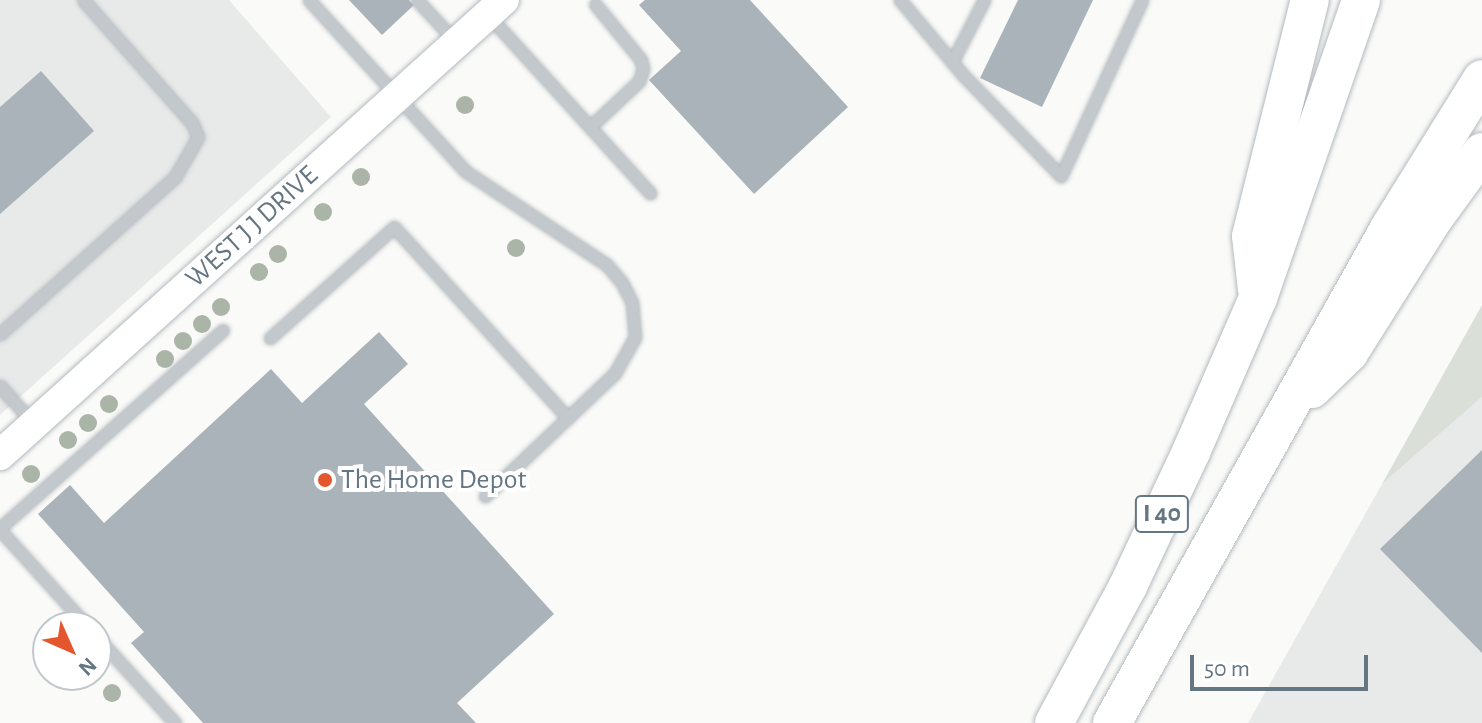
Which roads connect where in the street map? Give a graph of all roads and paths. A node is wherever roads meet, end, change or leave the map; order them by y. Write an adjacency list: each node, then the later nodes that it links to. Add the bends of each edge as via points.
1 (83, 0): 20 (lane, via 192,123 198,137 175,177)
2 (309, 0): 14 (lane)
3 (417, 0): 11 (lane)
4 (900, 0): 12 (lane)
5 (984, 0): 12 (lane)
6 (1142, 0): 12 (lane, via 1061,176)
7 (1310, 0): 18 (highway, via 1251,236)
8 (1361, 0): 18 (highway, I 40)
9 (595, 1): 15 (lane, via 643,69 639,81)
10 (496, 8): 11 (street, WEST J J DRIVE); 15 (lane)
11 (456, 42): 14 (street, WEST J J DRIVE)
12 (952, 62)
13 (1482, 79): 24 (highway, I 40)
14 (398, 96): 23 (lane, via 465,171 586,249 622,283 632,303 635,337 615,373); 25 (street, WEST J J DRIVE)
15 (590, 127): 17 (lane)
16 (1482, 152): 24 (highway, via 1349,353)
17 (650, 193)
18 (1258, 298): 32 (highway, I 40, via 1128,586)
19 (223, 330): 28 (lane)
20 (0, 334)
21 (270, 338): 23 (lane, via 394,227)
22 (0, 386): 25 (lane)
23 (568, 418): 27 (lane)
24 (1279, 421): 33 (highway, I 40)
25 (34, 424): 26 (street, WEST J J DRIVE)
26 (0, 455)
27 (485, 496)
28 (0, 529): 29 (lane)
29 (74, 611)
30 (112, 654): 31 (lane)
31 (175, 723)
32 (1054, 723)
33 (1112, 723)

